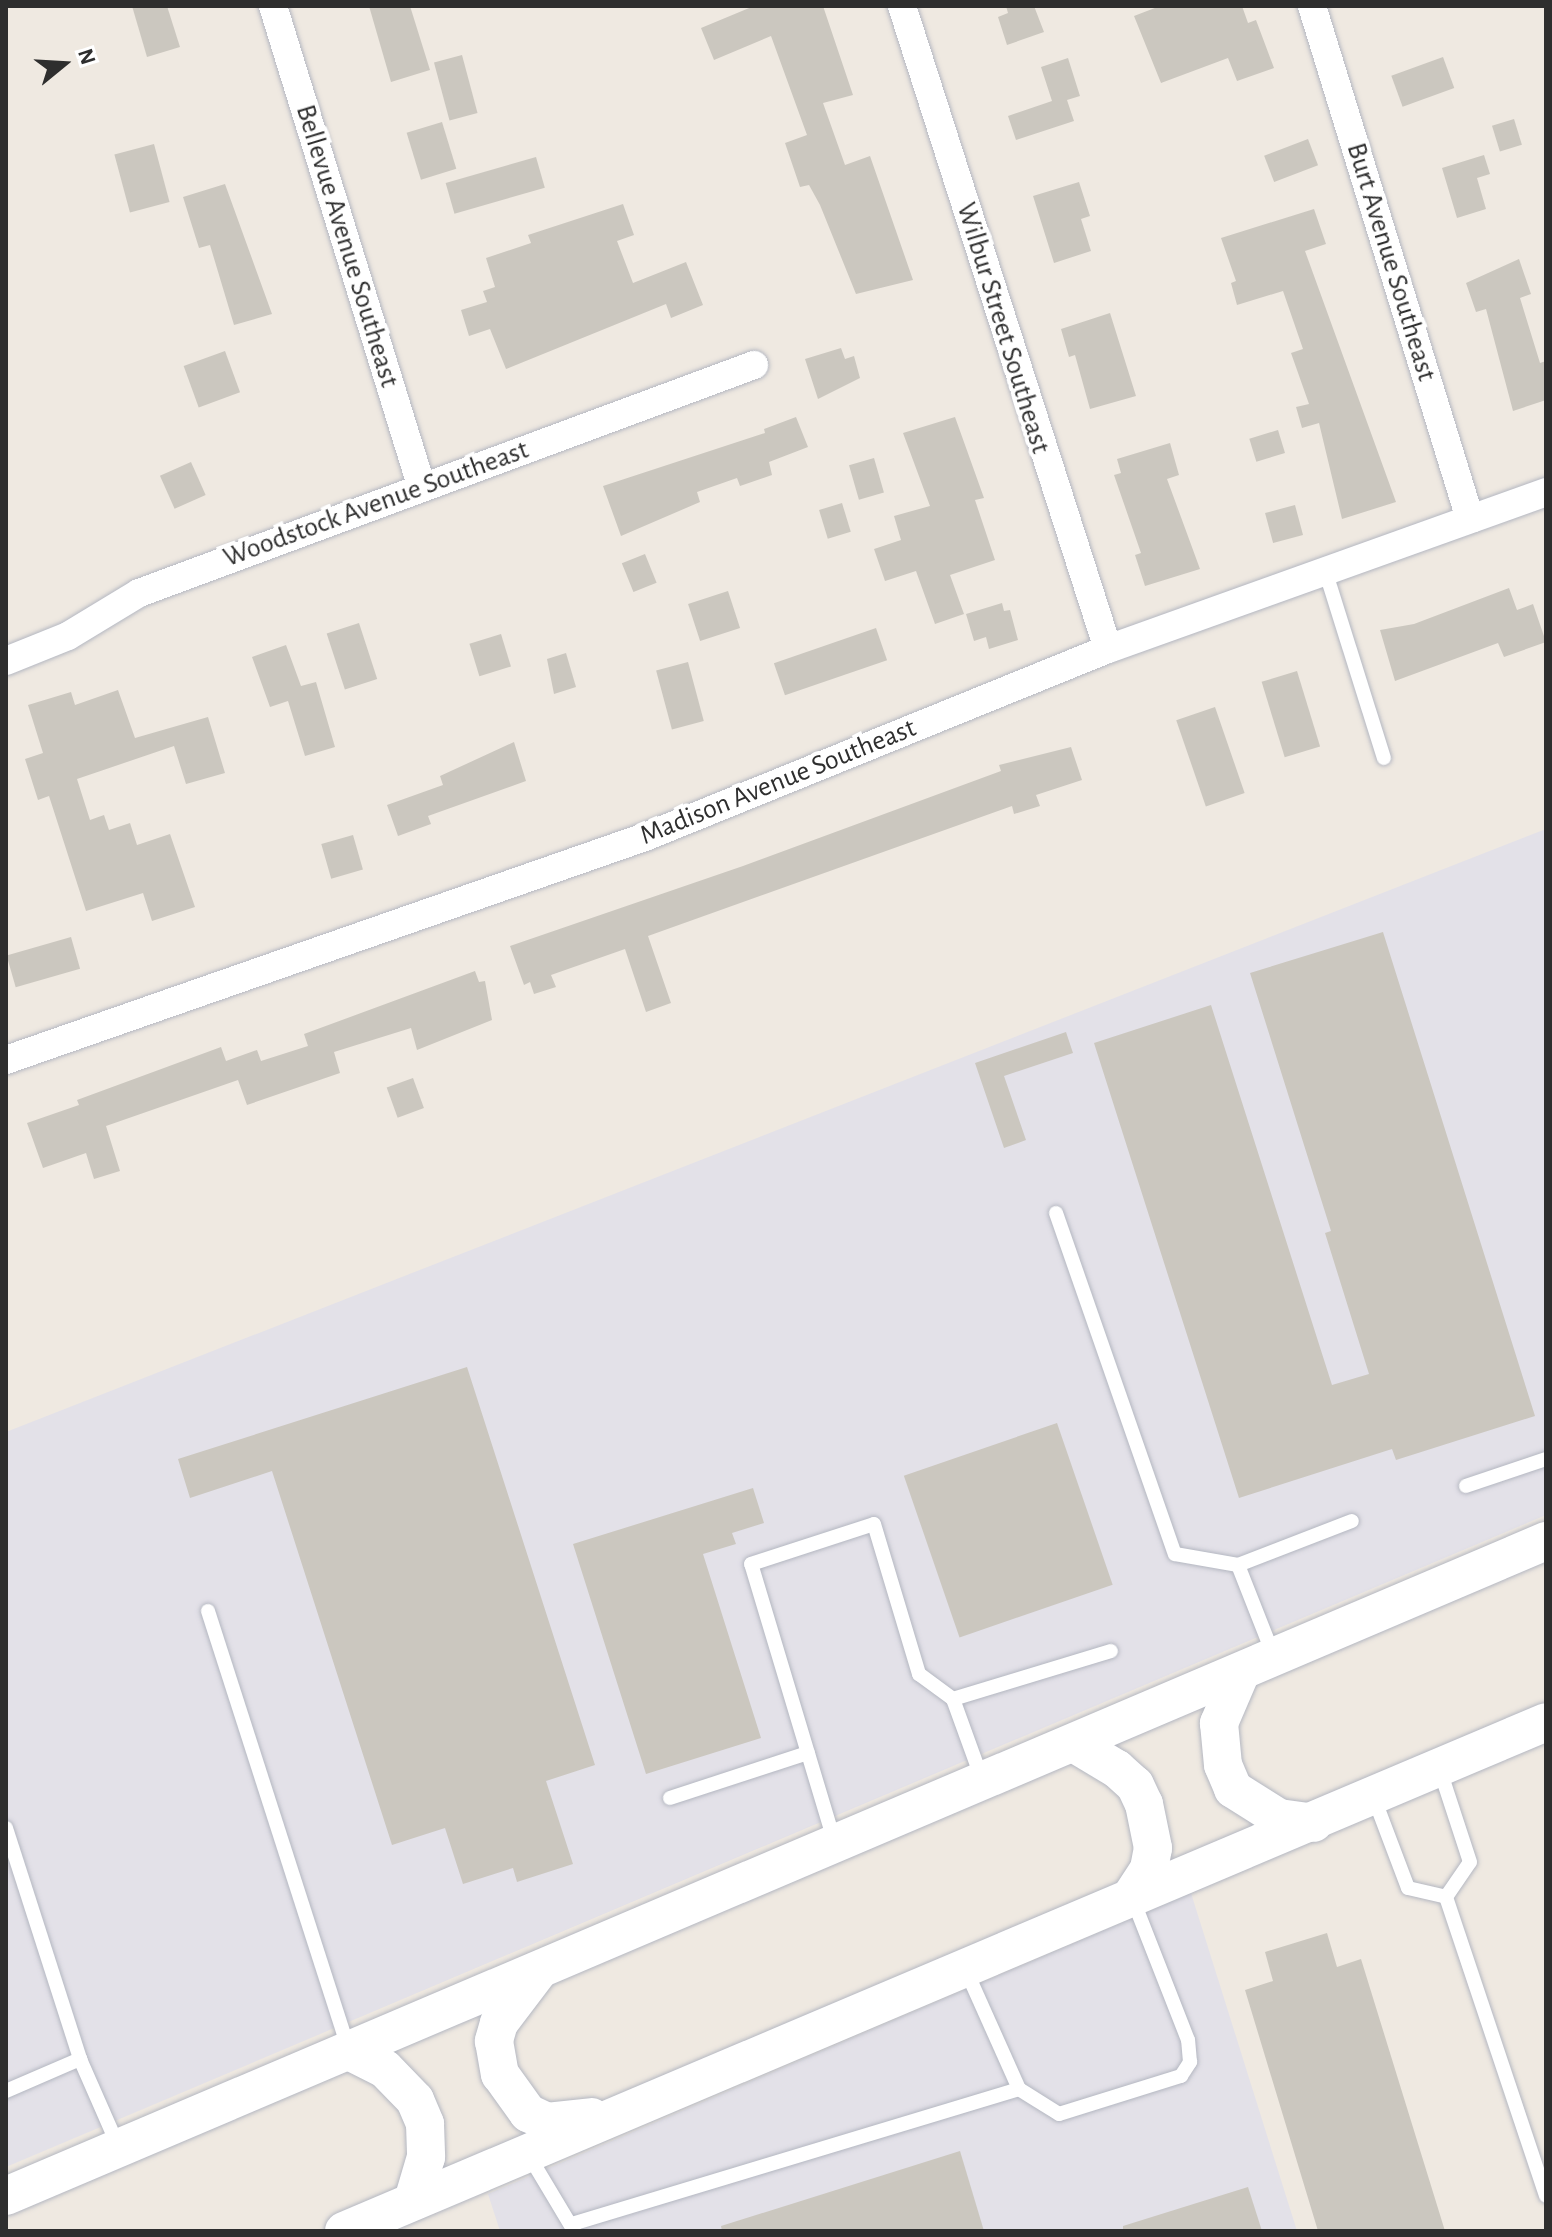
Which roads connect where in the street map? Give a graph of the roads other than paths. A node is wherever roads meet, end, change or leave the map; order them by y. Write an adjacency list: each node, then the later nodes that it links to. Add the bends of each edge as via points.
1 (273, 6): 5 (street, Bellevue Avenue Southeast)
2 (902, 6): 9 (street, Wilbur Street Southeast)
3 (1312, 6): 7 (street, Burt Avenue Southeast)
4 (754, 365): 5 (street, Woodstock Avenue Southeast)
5 (421, 485): 10 (street, Woodstock Avenue Southeast, via 139,593 68,636)
6 (1546, 492): 7 (street, Madison Avenue Southeast)
7 (1470, 519): 8 (street, Madison Avenue Southeast)
8 (1325, 570): 9 (street, Madison Avenue Southeast); 11 (lane)
9 (1108, 649): 12 (street, Madison Avenue Southeast, via 645,837)
10 (6, 661)
11 (1384, 758)
12 (6, 1060)
13 (1056, 1213): 18 (lane, via 1175,1554)
14 (1546, 1459): 15 (lane)
15 (1466, 1486)
16 (1352, 1521): 18 (lane)
17 (1546, 1541): 21 (street)
18 (1238, 1565): 21 (lane)
19 (208, 1611): 37 (lane)
20 (1111, 1651): 22 (lane)
21 (1258, 1665): 24 (street); 30 (street, via 1219,1723 1223,1765 1233,1789 1279,1818)
22 (953, 1699): 25 (lane, via 919,1674 874,1524 751,1564); 27 (lane)
23 (1546, 1722): 26 (street)
24 (1075, 1744): 27 (street); 33 (street, via 1117,1769 1135,1785 1144,1804 1153,1848 1149,1869)
25 (808, 1753): 29 (lane); 32 (lane)
26 (1439, 1768): 28 (street); 34 (lane, via 1470,1862)
27 (982, 1782): 32 (street)
28 (1374, 1797): 30 (street); 34 (lane, via 1408,1888)
29 (670, 1798)
30 (1314, 1823): 33 (street)
31 (6, 1828): 38 (lane)
32 (836, 1844): 35 (street)
33 (1131, 1897): 36 (street); 39 (lane, via 1188,2040 1190,2062 1181,2076 1059,2114)
34 (1446, 1897): 45 (lane)
35 (542, 1968): 37 (street); 41 (street, via 508,2006 494,2041 500,2074 511,2096 547,2122)
36 (965, 1968): 39 (lane); 41 (street)
37 (349, 2051): 42 (street); 46 (street, via 385,2069 415,2100 425,2124 426,2157)
38 (80, 2059): 40 (lane); 42 (lane)
39 (1019, 2089): 47 (lane)
40 (6, 2091)
41 (631, 2111): 43 (street)
42 (119, 2148): 44 (street)
43 (527, 2154): 46 (street); 47 (lane)
44 (6, 2196)
45 (1546, 2196)
46 (413, 2201): 48 (street)
47 (573, 2228)
48 (344, 2231)

